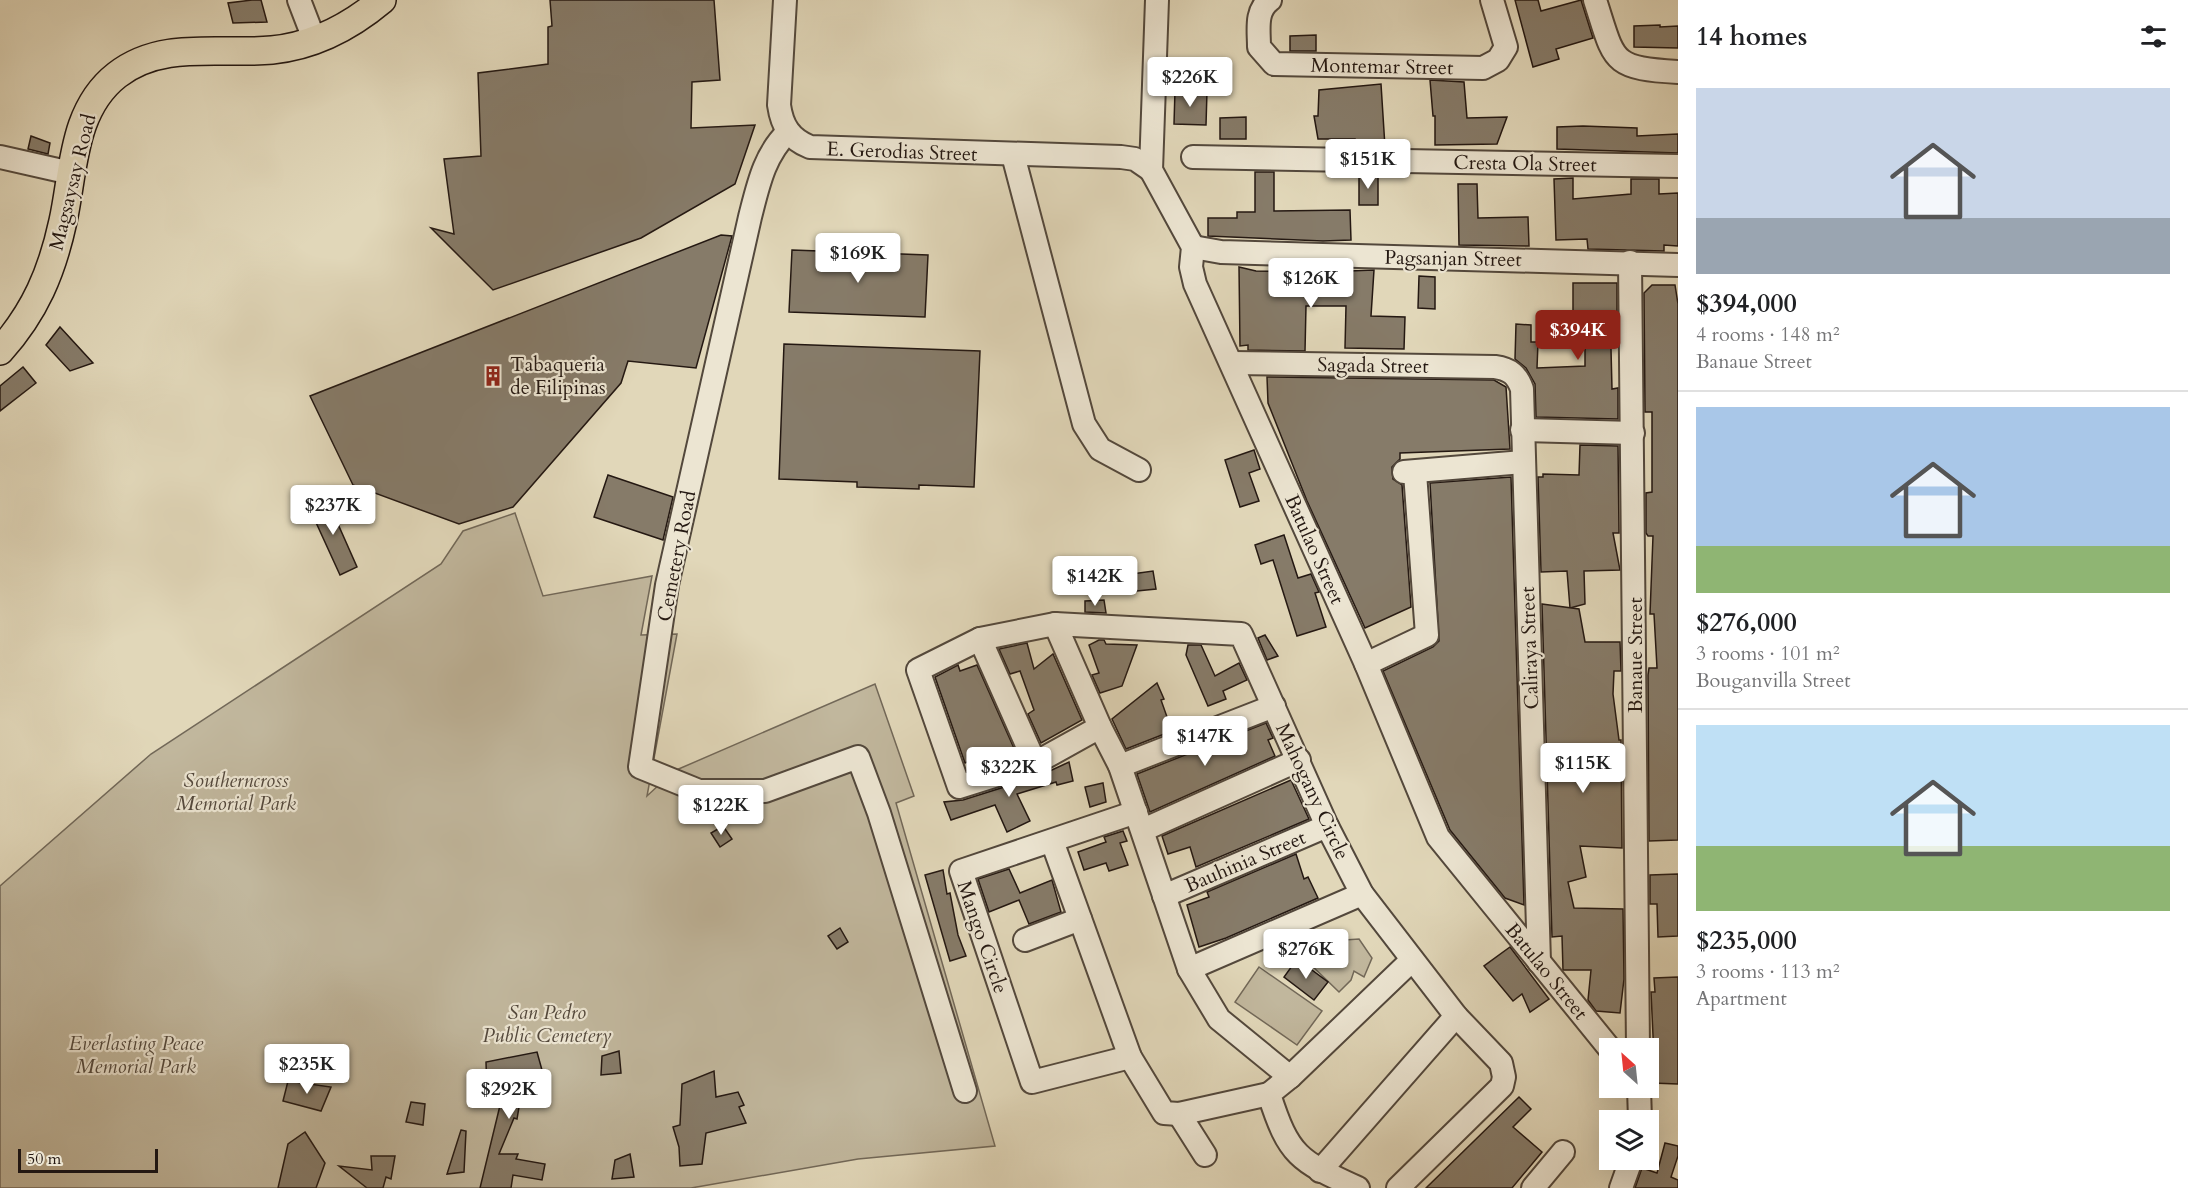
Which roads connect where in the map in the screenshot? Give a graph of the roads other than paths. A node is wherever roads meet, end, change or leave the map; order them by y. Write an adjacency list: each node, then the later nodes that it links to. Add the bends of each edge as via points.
1 (299, 0): 8 (street)
2 (382, 0): 8 (main road, Magsaysay Road, via 344,28)
3 (785, 0): 10 (street, via 779,105)
4 (1157, 0): 15 (street)
5 (1270, 0): 6 (street, Montemar Street, via 1259,16 1259,47 1274,64 1483,68 1498,60 1506,47)
6 (1492, 0)
7 (1595, 0): 9 (street, via 1608,41 1620,60 1641,70)
8 (314, 39): 16 (main road, Magsaysay Road, via 271,50 181,51 139,63 117,75 88,108)
9 (1678, 72)
10 (788, 132): 11 (street, E. Gerodias Street, via 810,147); 50 (street, Cemetery Road, via 770,154 750,217 667,585 640,767 699,791 765,791 858,758 879,813)
11 (1013, 155): 15 (street, E. Gerodias Street, via 1121,157 1135,159); 26 (street, via 1084,424 1100,449)
12 (0, 157): 16 (street)
13 (1193, 157): 14 (street, Cresta Ola Street)
14 (1678, 166)
15 (1151, 170): 17 (street, Batulao Street)
16 (71, 173): 20 (main road, Magsaysay Road, via 63,221 38,297 22,327)
17 (1193, 247): 18 (street, Pagsanjan Street, via 1221,252); 21 (street, Batulao Street, via 1191,267 1195,284)
18 (1630, 262): 19 (street, Pagsanjan Street); 24 (street, Banaue Street)
19 (1678, 265)
20 (0, 351)
21 (1232, 363): 22 (street, Sagada Street, via 1495,367); 29 (street, Batulao Street)
22 (1512, 372): 23 (street, Caliraya Street, via 1522,389)
23 (1522, 430): 24 (street); 25 (street, Caliraya Street)
24 (1633, 433): 47 (street, Banaue Street)
25 (1523, 462): 29 (street, via 1409,472 1427,635); 43 (street, Caliraya Street)
26 (1139, 470)
27 (1055, 624): 28 (street, Mahogany Circle); 30 (street, Mahogany Circle, via 1241,634); 31 (street)
28 (980, 639): 33 (street); 33 (street, Mahogany Circle, via 918,670 959,787)
29 (1366, 664): 43 (street, Batulao Street, via 1438,837)
30 (1274, 706): 32 (street, Mahogany Circle); 34 (street)
31 (1100, 728): 33 (street); 34 (street)
32 (1299, 760): 35 (street, Mango Circle); 36 (street, Mahogany Circle)
33 (1035, 763)
34 (1120, 766): 35 (street)
35 (1140, 821): 37 (street, Mango Circle); 39 (street)
36 (1327, 826): 38 (street, Mahogany Circle); 39 (street, Bauhinia Street)
37 (1052, 841): 40 (street); 48 (street, Mango Circle, via 961,871 1032,1082)
38 (1362, 894): 42 (street, Mahogany Circle); 44 (street)
39 (1164, 896): 44 (street)
40 (1080, 919): 41 (street); 48 (street)
41 (1025, 940)
42 (1412, 960): 45 (street, Mahogany Circle); 49 (street)
43 (1539, 962): 46 (street, Batulao Street)
44 (1189, 969): 49 (street, via 1219,1019)
45 (1456, 1016): 56 (street); 59 (street, Mahogany Circle, via 1501,1063 1502,1086)
46 (1601, 1038)
47 (1638, 1038)
48 (1130, 1057): 52 (street, via 1164,1113)
49 (1290, 1077): 51 (street)
50 (965, 1091)
51 (1269, 1094): 52 (street); 56 (street, via 1281,1132 1296,1154)
52 (1179, 1114): 54 (street)
53 (1563, 1152): 57 (street)
54 (1206, 1155)
55 (1627, 1170): 60 (street)
56 (1320, 1171): 58 (street)
57 (1540, 1185)
58 (1358, 1188)
59 (1398, 1188)
60 (1621, 1188)

